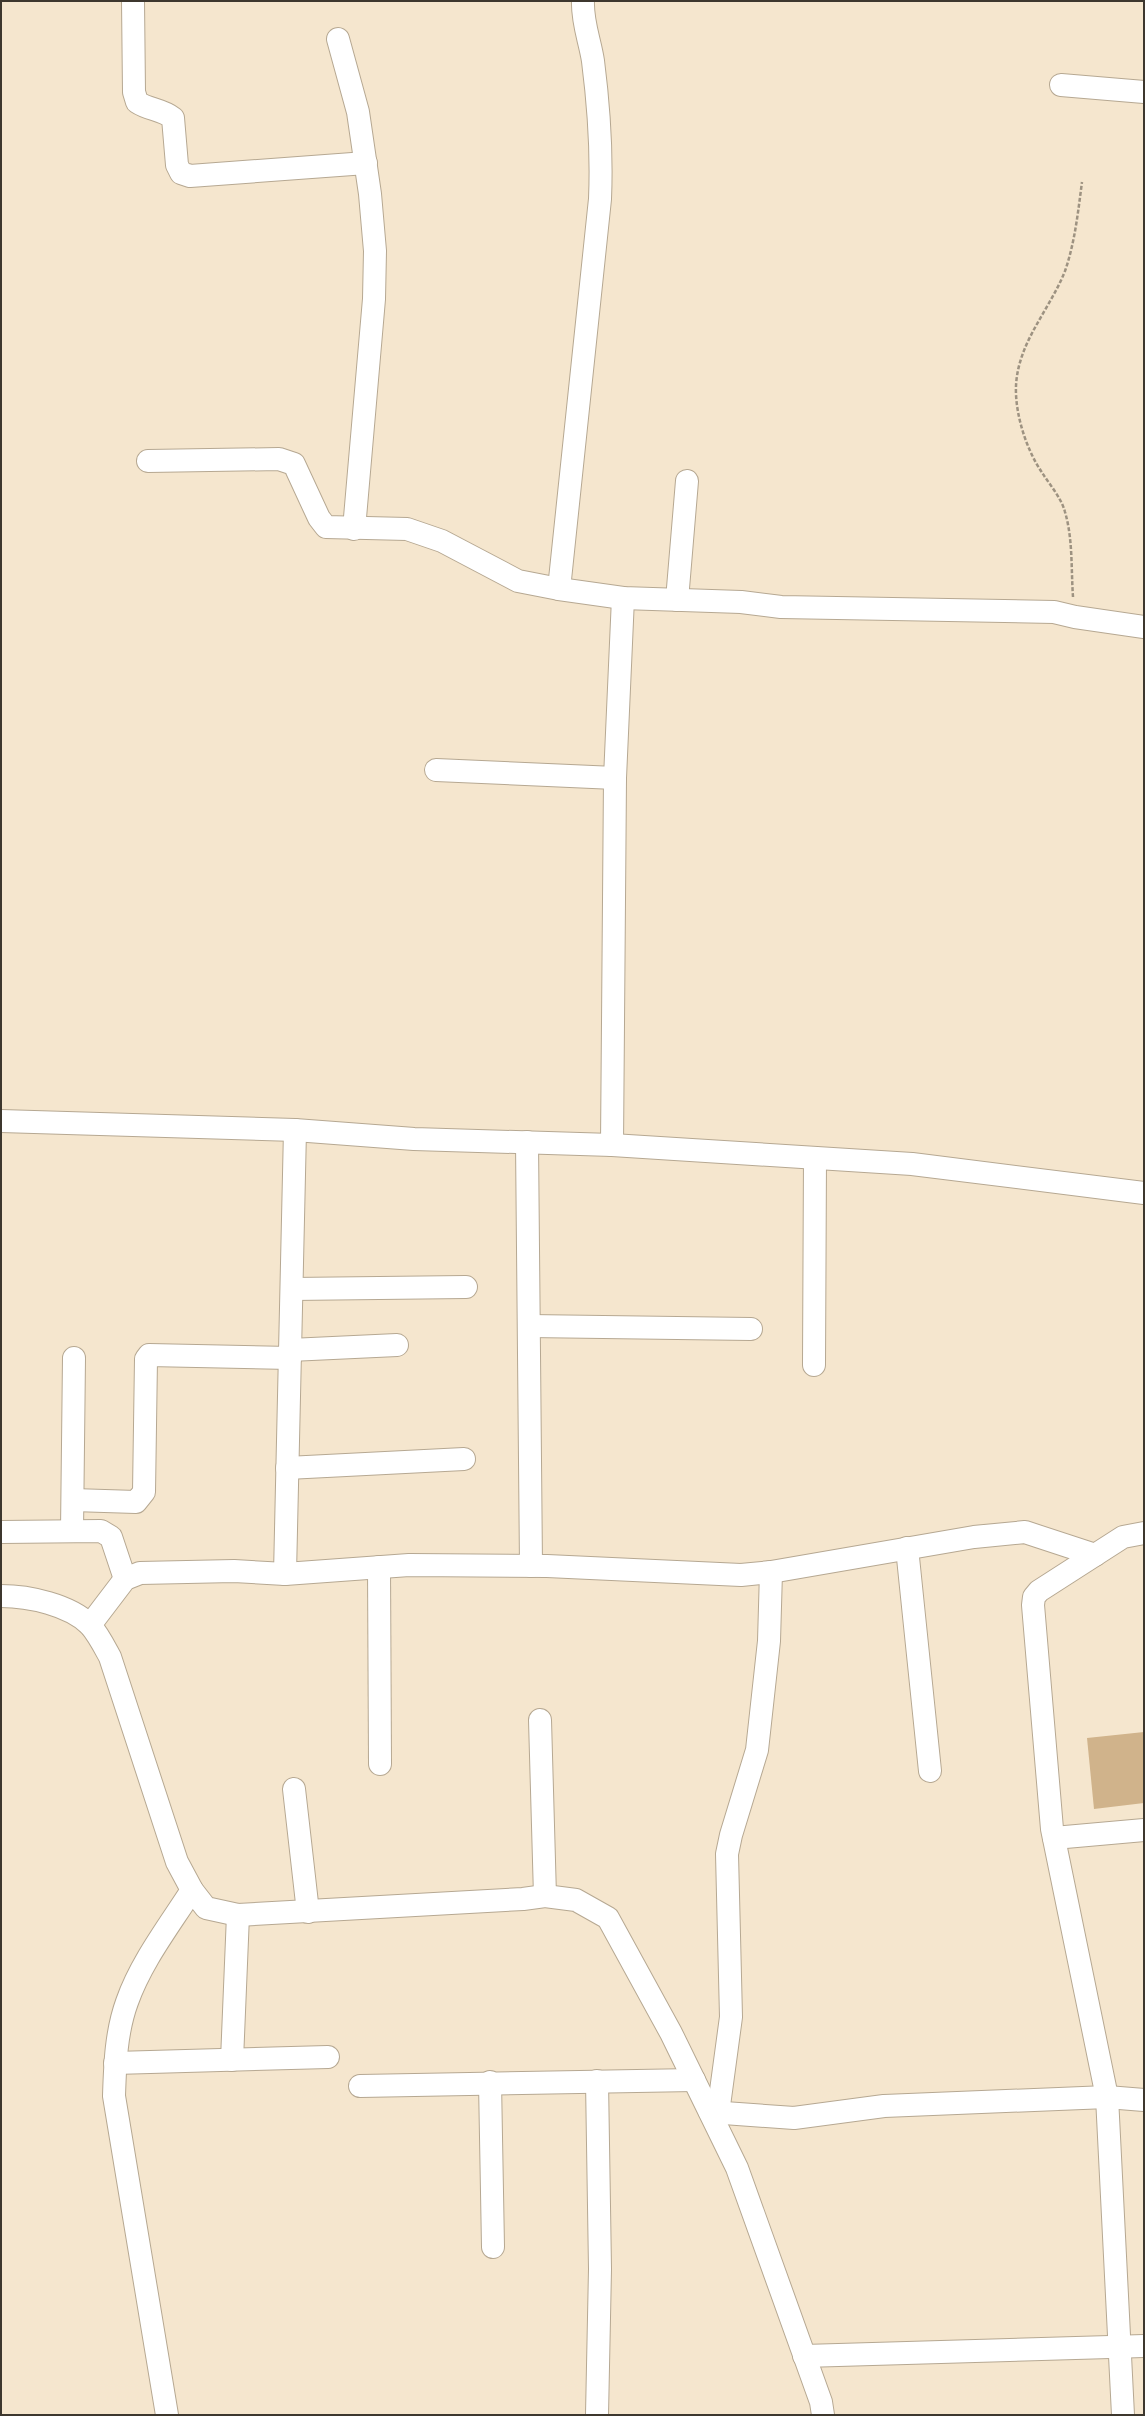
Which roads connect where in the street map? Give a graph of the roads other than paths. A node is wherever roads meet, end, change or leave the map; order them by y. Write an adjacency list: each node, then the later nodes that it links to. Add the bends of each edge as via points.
1 (133, 1): 6 (street, via 134,92 137,102 143,106 163,111 173,118 177,165 181,173 190,176)
2 (583, 1): 10 (street, via 582,16 592,52 602,159)
3 (338, 40): 6 (street, via 358,112)
4 (1061, 85): 5 (street)
5 (1144, 92)
6 (366, 163): 9 (street, via 375,251 374,299)
7 (148, 461): 9 (street, via 279,458 294,464 326,528)
8 (687, 481): 12 (street)
9 (354, 528): 10 (street, via 407,529 442,541 518,581)
10 (559, 589): 11 (street)
11 (623, 598): 12 (street); 15 (street)
12 (677, 600): 13 (street, via 781,606 1054,612)
13 (1144, 627)
14 (436, 770): 15 (street)
15 (615, 778): 19 (street)
16 (1, 1121): 17 (street)
17 (295, 1130): 18 (street, via 414,1139); 23 (street)
18 (527, 1142): 19 (street); 24 (street)
19 (612, 1145): 20 (street)
20 (815, 1158): 21 (street, via 912,1164); 29 (street)
21 (1144, 1193)
22 (466, 1287): 23 (street)
23 (292, 1289): 27 (street)
24 (529, 1326): 25 (street); 38 (street)
25 (751, 1329)
26 (397, 1345): 27 (street)
27 (290, 1354): 31 (street); 32 (street, via 149,1355 146,1359 142,1497 136,1502)
28 (74, 1358): 32 (street)
29 (814, 1365)
30 (464, 1460): 31 (street)
31 (287, 1468): 41 (street)
32 (73, 1500): 33 (street)
33 (72, 1531): 34 (street); 42 (street, via 101,1531 111,1537)
34 (1, 1532)
35 (1144, 1532): 37 (street, via 1123,1537)
36 (906, 1548): 37 (street, via 1025,1532); 40 (street); 47 (street)
37 (1095, 1556): 50 (street, via 1039,1591 1034,1597)
38 (531, 1566): 39 (street); 40 (street, via 741,1575)
39 (379, 1567): 41 (street); 46 (street)
40 (771, 1572): 64 (street, via 769,1641 757,1750 727,1854 731,2017)
41 (285, 1574): 42 (street, via 234,1571 140,1573)
42 (125, 1578): 44 (street)
43 (1, 1596): 44 (street, via 37,1601 62,1608)
44 (90, 1625): 51 (street, via 110,1657 177,1862)
45 (540, 1720): 52 (street)
46 (380, 1764)
47 (930, 1771)
48 (294, 1788): 53 (street)
49 (1144, 1830): 50 (street)
50 (1054, 1838): 62 (street)
51 (192, 1890): 54 (street, via 206,1908); 57 (street, via 147,1958 127,2002 116,2048)
52 (545, 1896): 53 (street); 58 (street, via 576,1900 608,1918)
53 (308, 1912): 54 (street)
54 (238, 1915): 56 (street)
55 (328, 2058): 56 (street)
56 (232, 2060): 57 (street)
57 (116, 2063): 69 (street, via 114,2096)
58 (694, 2080): 59 (street); 64 (street)
59 (597, 2081): 60 (street); 70 (street, via 600,2269)
60 (490, 2082): 61 (street); 65 (street)
61 (360, 2086)
62 (1107, 2097): 63 (street); 64 (street, via 884,2106 794,2118); 66 (street)
63 (1144, 2100)
64 (714, 2112): 68 (street, via 737,2168)
65 (493, 2247)
66 (1118, 2346): 67 (street); 68 (street); 72 (street)
67 (1144, 2346)
68 (804, 2356): 71 (street)
69 (167, 2415)
70 (597, 2415)
71 (823, 2415)
72 (1123, 2415)

